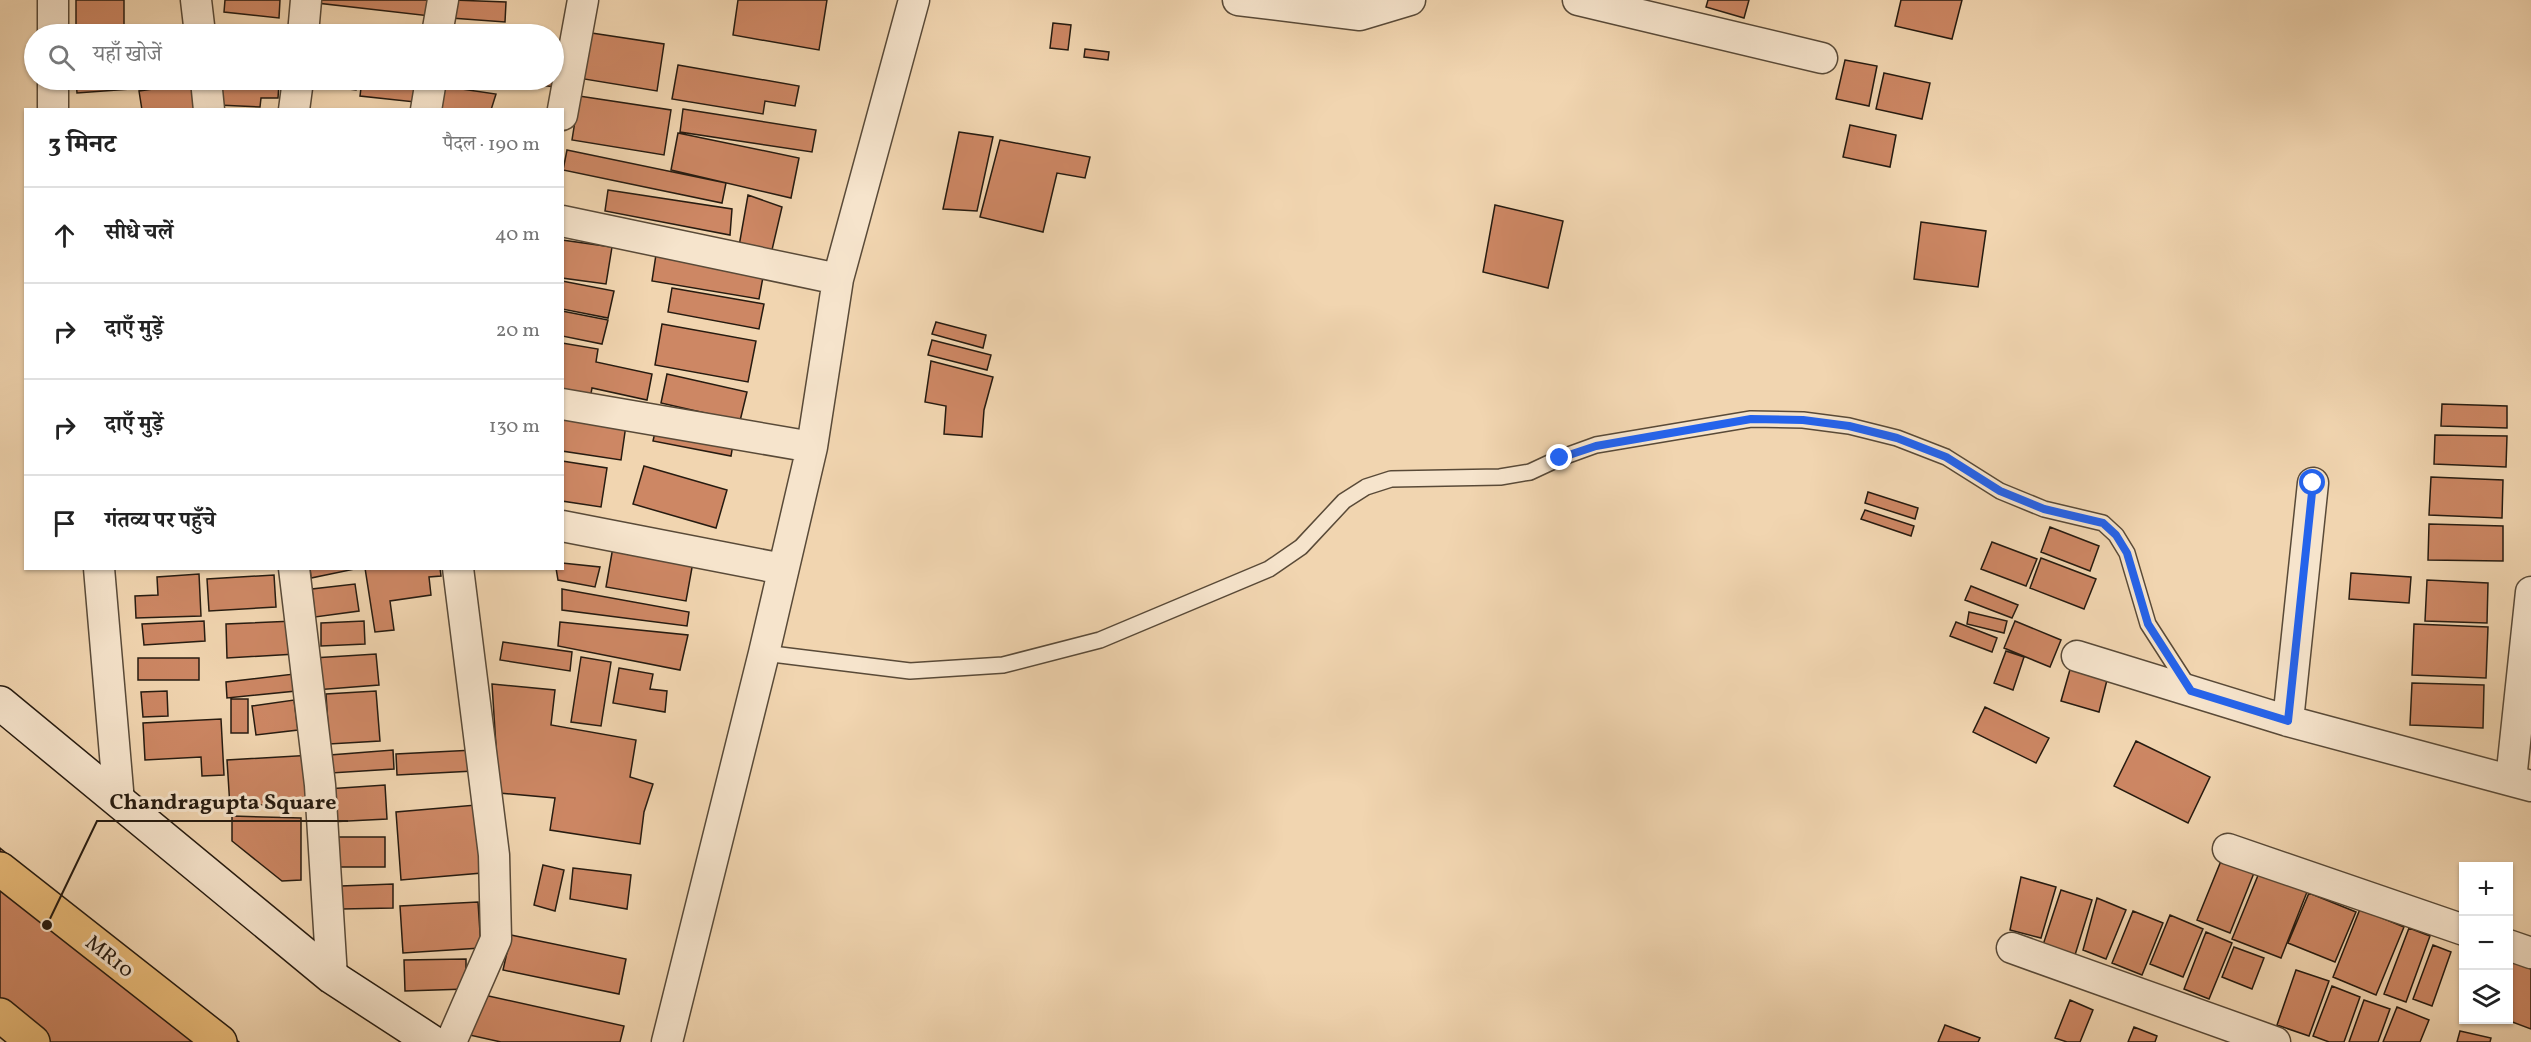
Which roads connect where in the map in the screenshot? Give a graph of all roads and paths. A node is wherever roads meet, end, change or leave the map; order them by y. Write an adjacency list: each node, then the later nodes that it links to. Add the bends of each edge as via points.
1 (53, 0): 10 (street)
2 (196, 0): 11 (street)
3 (306, 0): 12 (street)
4 (443, 0): 13 (street)
5 (583, 0): 23 (street)
6 (914, 0): 25 (street)
7 (1238, 0): 8 (street, via 1360,15)
8 (1410, 0)
9 (1578, 0): 14 (street)
10 (53, 24)
11 (199, 24)
12 (304, 24)
13 (439, 24)
14 (1822, 58)
15 (53, 90): 19 (street)
16 (207, 90): 20 (street)
17 (297, 90): 21 (street)
18 (429, 90): 22 (street)
19 (53, 108)
20 (209, 108)
21 (294, 108)
22 (426, 108)
23 (563, 108)
24 (564, 221): 25 (street)
25 (838, 279): 27 (street)
26 (564, 404): 27 (street)
27 (812, 447): 30 (street)
28 (2313, 483): 39 (street)
29 (564, 526): 30 (street)
30 (783, 569): 35 (street)
31 (99, 570): 41 (street)
32 (294, 570): 48 (street, via 320,785)
33 (458, 570): 53 (street, via 494,855 496,939)
34 (2531, 592): 40 (street)
35 (764, 653): 37 (lane, via 910,671 1003,665 1100,640 1269,569 1301,548 1344,501 1366,487 1391,479 1500,477 1530,472 1596,446 1751,419 1849,426 1897,438 1946,457 2000,491 2044,509 2103,523 2127,553 2148,624); 54 (street)
36 (2077, 656): 37 (street)
37 (2191, 691): 39 (street)
38 (0, 703): 41 (street)
39 (2288, 721): 40 (street)
40 (2521, 783)
41 (119, 802): 48 (street)
42 (2228, 849): 44 (street)
43 (0, 869): 51 (main road, MR10)
44 (2459, 929)
45 (2513, 947): 47 (street)
46 (2012, 948): 55 (street)
47 (2531, 953)
48 (332, 977): 52 (street)
49 (0, 1015): 50 (main road)
50 (33, 1042)
51 (220, 1042)
52 (432, 1042)
53 (451, 1042)
54 (667, 1042)
55 (2275, 1042)

